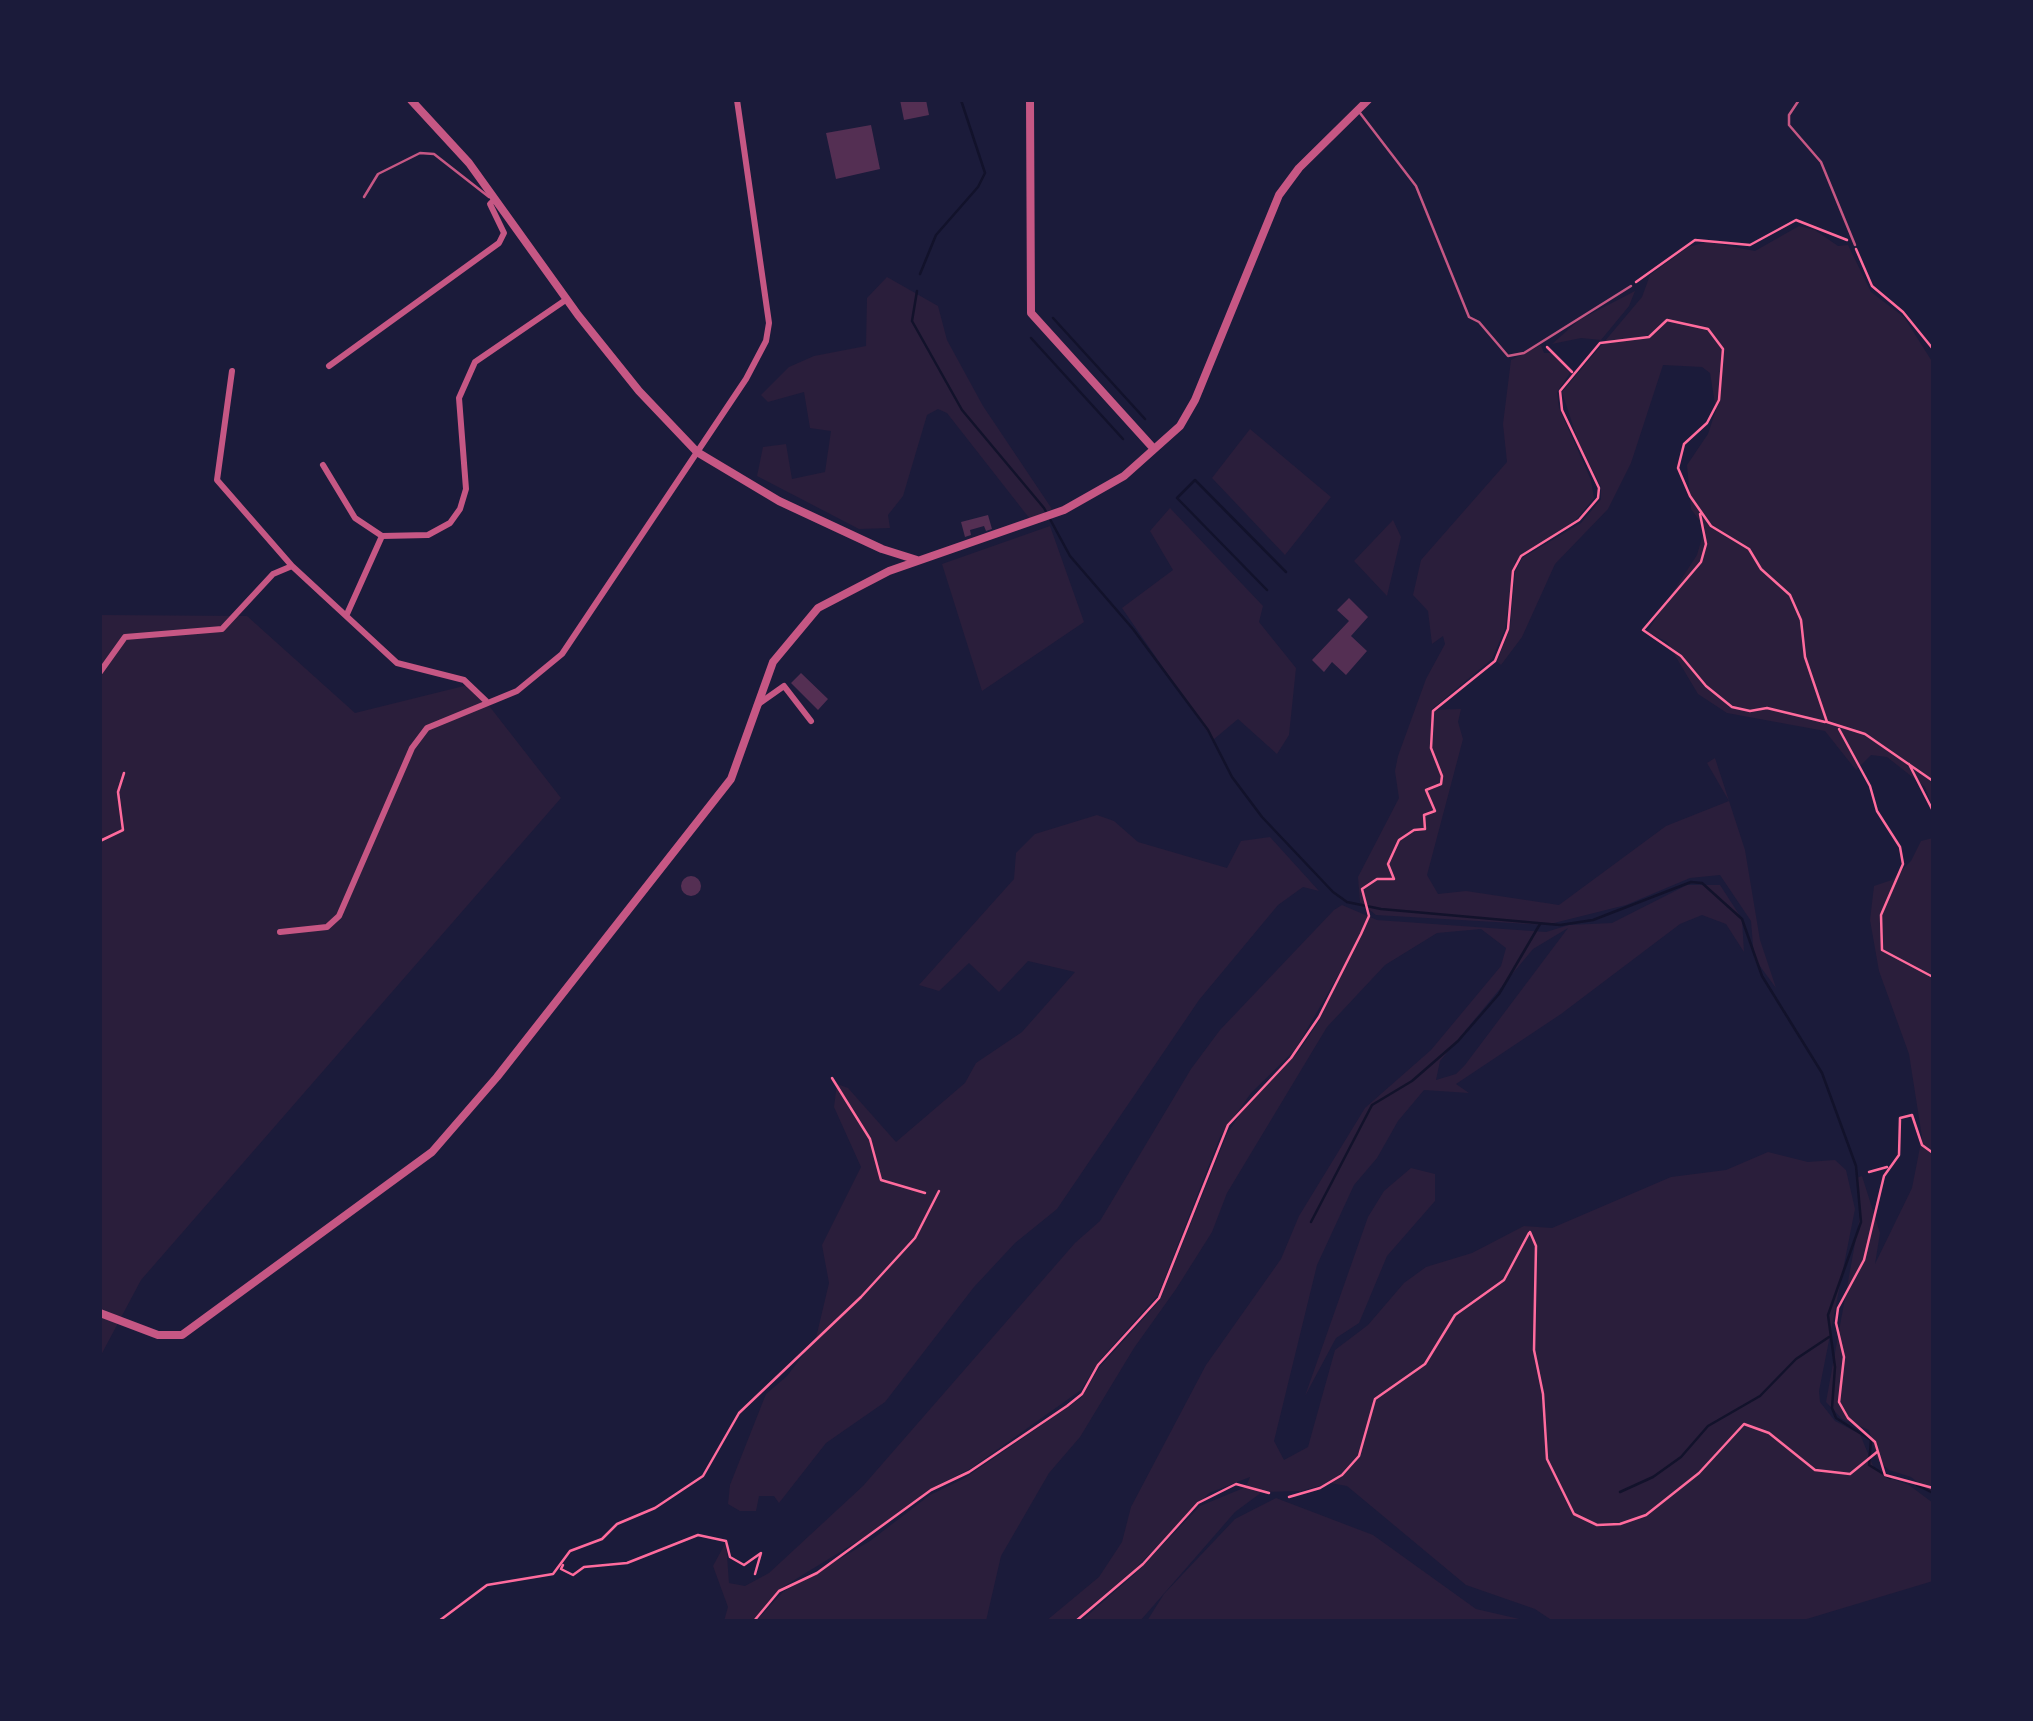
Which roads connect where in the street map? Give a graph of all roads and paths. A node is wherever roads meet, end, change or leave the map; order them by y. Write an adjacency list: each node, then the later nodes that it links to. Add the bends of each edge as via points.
1 (411, 100): 8 (street)
2 (737, 100): 18 (street, via 768,330 746,379)
3 (1030, 100): 17 (street, via 1031,313)
4 (1368, 100): 6 (street)
5 (1800, 100): 9 (lane, via 1789,124 1821,162)
6 (1357, 110): 12 (lane, via 1416,186 1469,318 1510,358); 17 (street, via 1278,195 1190,410)
7 (364, 197): 8 (lane, via 378,174 420,153 434,154)
8 (495, 200): 11 (street); 14 (street, via 490,204 504,233 499,242)
9 (1855, 245): 10 (path, via 1796,220 1750,245 1696,240); 13 (path, via 1872,286)
10 (1631, 286): 12 (lane)
11 (567, 299): 18 (street, via 652,406); 21 (street, via 481,357 465,377 459,408 466,489 456,517 428,535)
12 (1548, 338): 16 (path, via 1547,348)
13 (1933, 349)
14 (329, 366)
15 (232, 371): 23 (street, via 217,480)
16 (1573, 373): 20 (path, via 1600,343 1649,338 1667,320 1708,330 1723,349 1719,400 1684,444 1678,468); 54 (path, via 1560,391 1562,410 1598,498 1579,520 1521,556 1495,661 1433,711 1431,748 1442,776 1426,790 1435,811 1424,815 1425,830 1399,840 1388,864 1394,879 1362,889 1369,916 1319,1017 1291,1058 1228,1125 1159,1298 1098,1365 1082,1394 968,1472 930,1490 818,1574 779,1591)
17 (1154, 449): 22 (street, via 1116,482 1052,516)
18 (698, 452): 22 (street, via 780,501); 26 (street, via 562,654 527,686)
19 (323, 465): 21 (street, via 355,518)
20 (1700, 514): 29 (path, via 1749,549 1790,595); 29 (path, via 1706,544 1701,562 1643,630 1732,707)
21 (382, 536): 24 (street)
22 (918, 560): 27 (street, via 818,608 773,662)
23 (292, 566): 24 (street); 25 (street, via 273,574 222,630 124,637)
24 (347, 614): 26 (street, via 404,668 464,680)
25 (100, 672)
26 (486, 701): 36 (street, via 419,737 336,921)
27 (756, 706): 28 (street, via 784,686); 46 (street, via 731,778 432,1152 182,1335 158,1335)
28 (810, 722)
29 (1827, 722): 30 (path)
30 (1838, 728): 31 (path, via 1864,734); 37 (path, via 1900,847 1903,864 1881,915 1882,950)
31 (1909, 762): 33 (path); 34 (path)
32 (124, 773): 35 (path, via 118,792 123,830)
33 (1933, 781)
34 (1933, 811)
35 (100, 841)
36 (280, 932)
37 (1933, 977)
38 (832, 1078): 45 (path, via 870,1138 881,1180)
39 (1933, 1085): 40 (path)
40 (1933, 1092)
41 (1933, 1152): 42 (path, via 1922,1145 1912,1115 1904,1115 1899,1156)
42 (1888, 1166): 43 (path); 47 (path, via 1864,1260 1836,1323 1844,1357 1839,1402)
43 (1869, 1172)
44 (939, 1191): 51 (path, via 915,1238 739,1413 703,1476)
45 (924, 1193)
46 (100, 1312)
47 (1877, 1452): 48 (path, via 1886,1475); 50 (path, via 1850,1474 1815,1470 1769,1433 1744,1424 1699,1473 1646,1514 1597,1525 1574,1514 1547,1458 1530,1232 1504,1280 1454,1315 1425,1364 1375,1399 1359,1456 1342,1475)
48 (1933, 1488)
49 (1269, 1493): 55 (path, via 1236,1484 1198,1503 1143,1564)
50 (1289, 1496)
51 (564, 1558): 52 (path, via 561,1569 572,1576 584,1566 627,1562 698,1535 726,1541 730,1556 744,1564 761,1553); 53 (path, via 553,1574 487,1585)
52 (755, 1574)
53 (439, 1621)
54 (754, 1621)
55 (1076, 1621)

